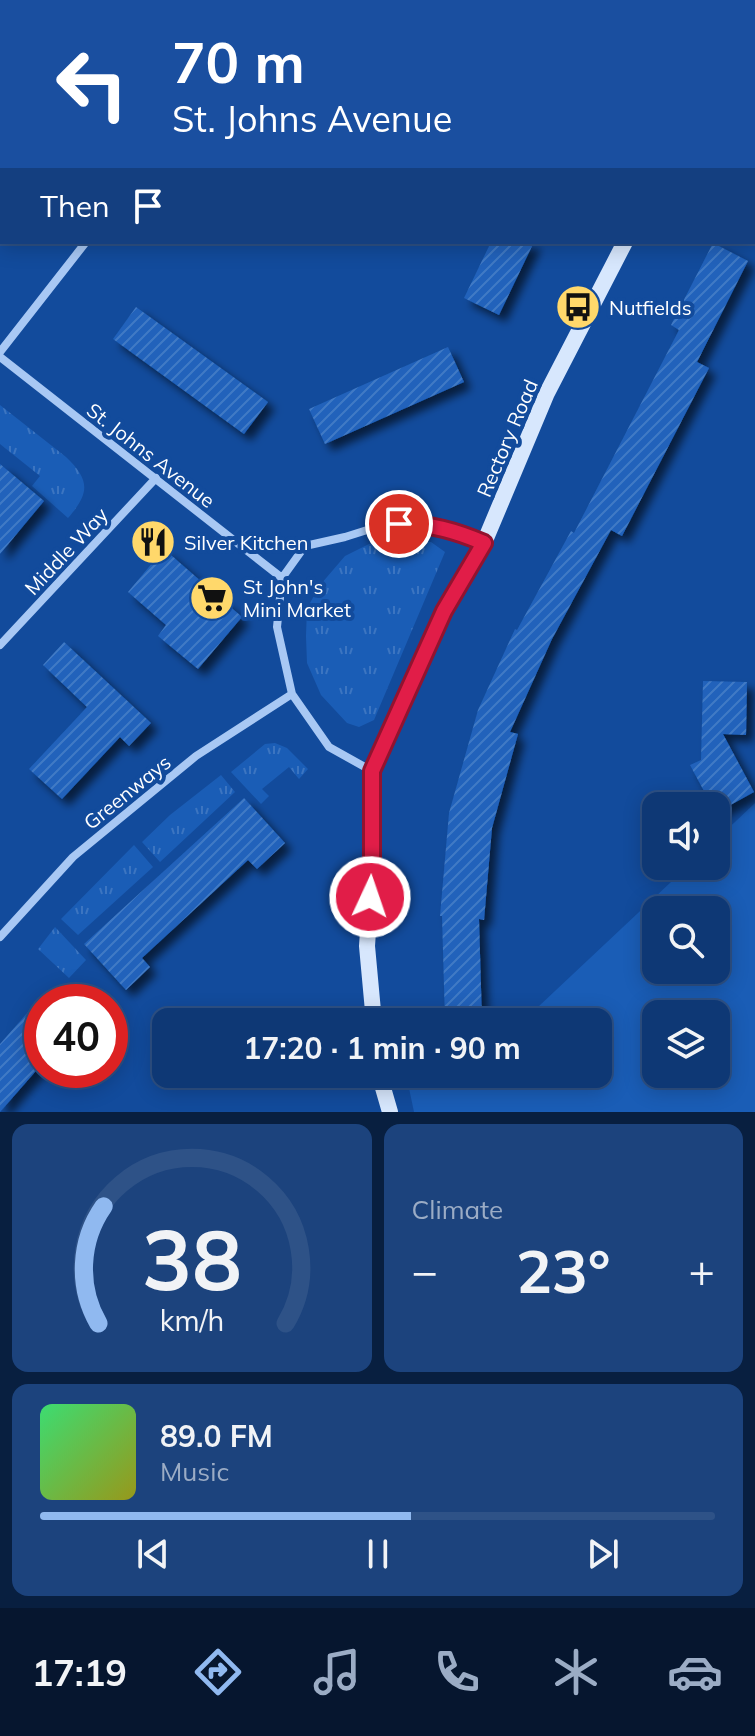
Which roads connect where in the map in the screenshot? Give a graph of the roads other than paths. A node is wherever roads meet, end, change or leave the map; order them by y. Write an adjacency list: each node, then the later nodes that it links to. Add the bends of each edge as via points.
1 (84, 244): 3 (street)
2 (624, 244): 5 (street, Rectory Road, via 547,393)
3 (0, 354): 4 (street, St. Johns Avenue)
4 (156, 478): 6 (street, St. Johns Avenue); 7 (street, Middle Way)
5 (484, 543): 6 (street, via 415,523 383,525 305,546); 9 (street, Rectory Road, via 444,611)
6 (282, 578): 8 (street, via 277,627)
7 (0, 645)
8 (292, 694): 9 (street, via 329,747); 10 (street, Greenways, via 196,756 73,857)
9 (372, 771): 11 (street, Rectory Road, via 367,946)
10 (0, 937)
11 (373, 1008)
12 (383, 1088): 13 (street)
13 (390, 1112)

